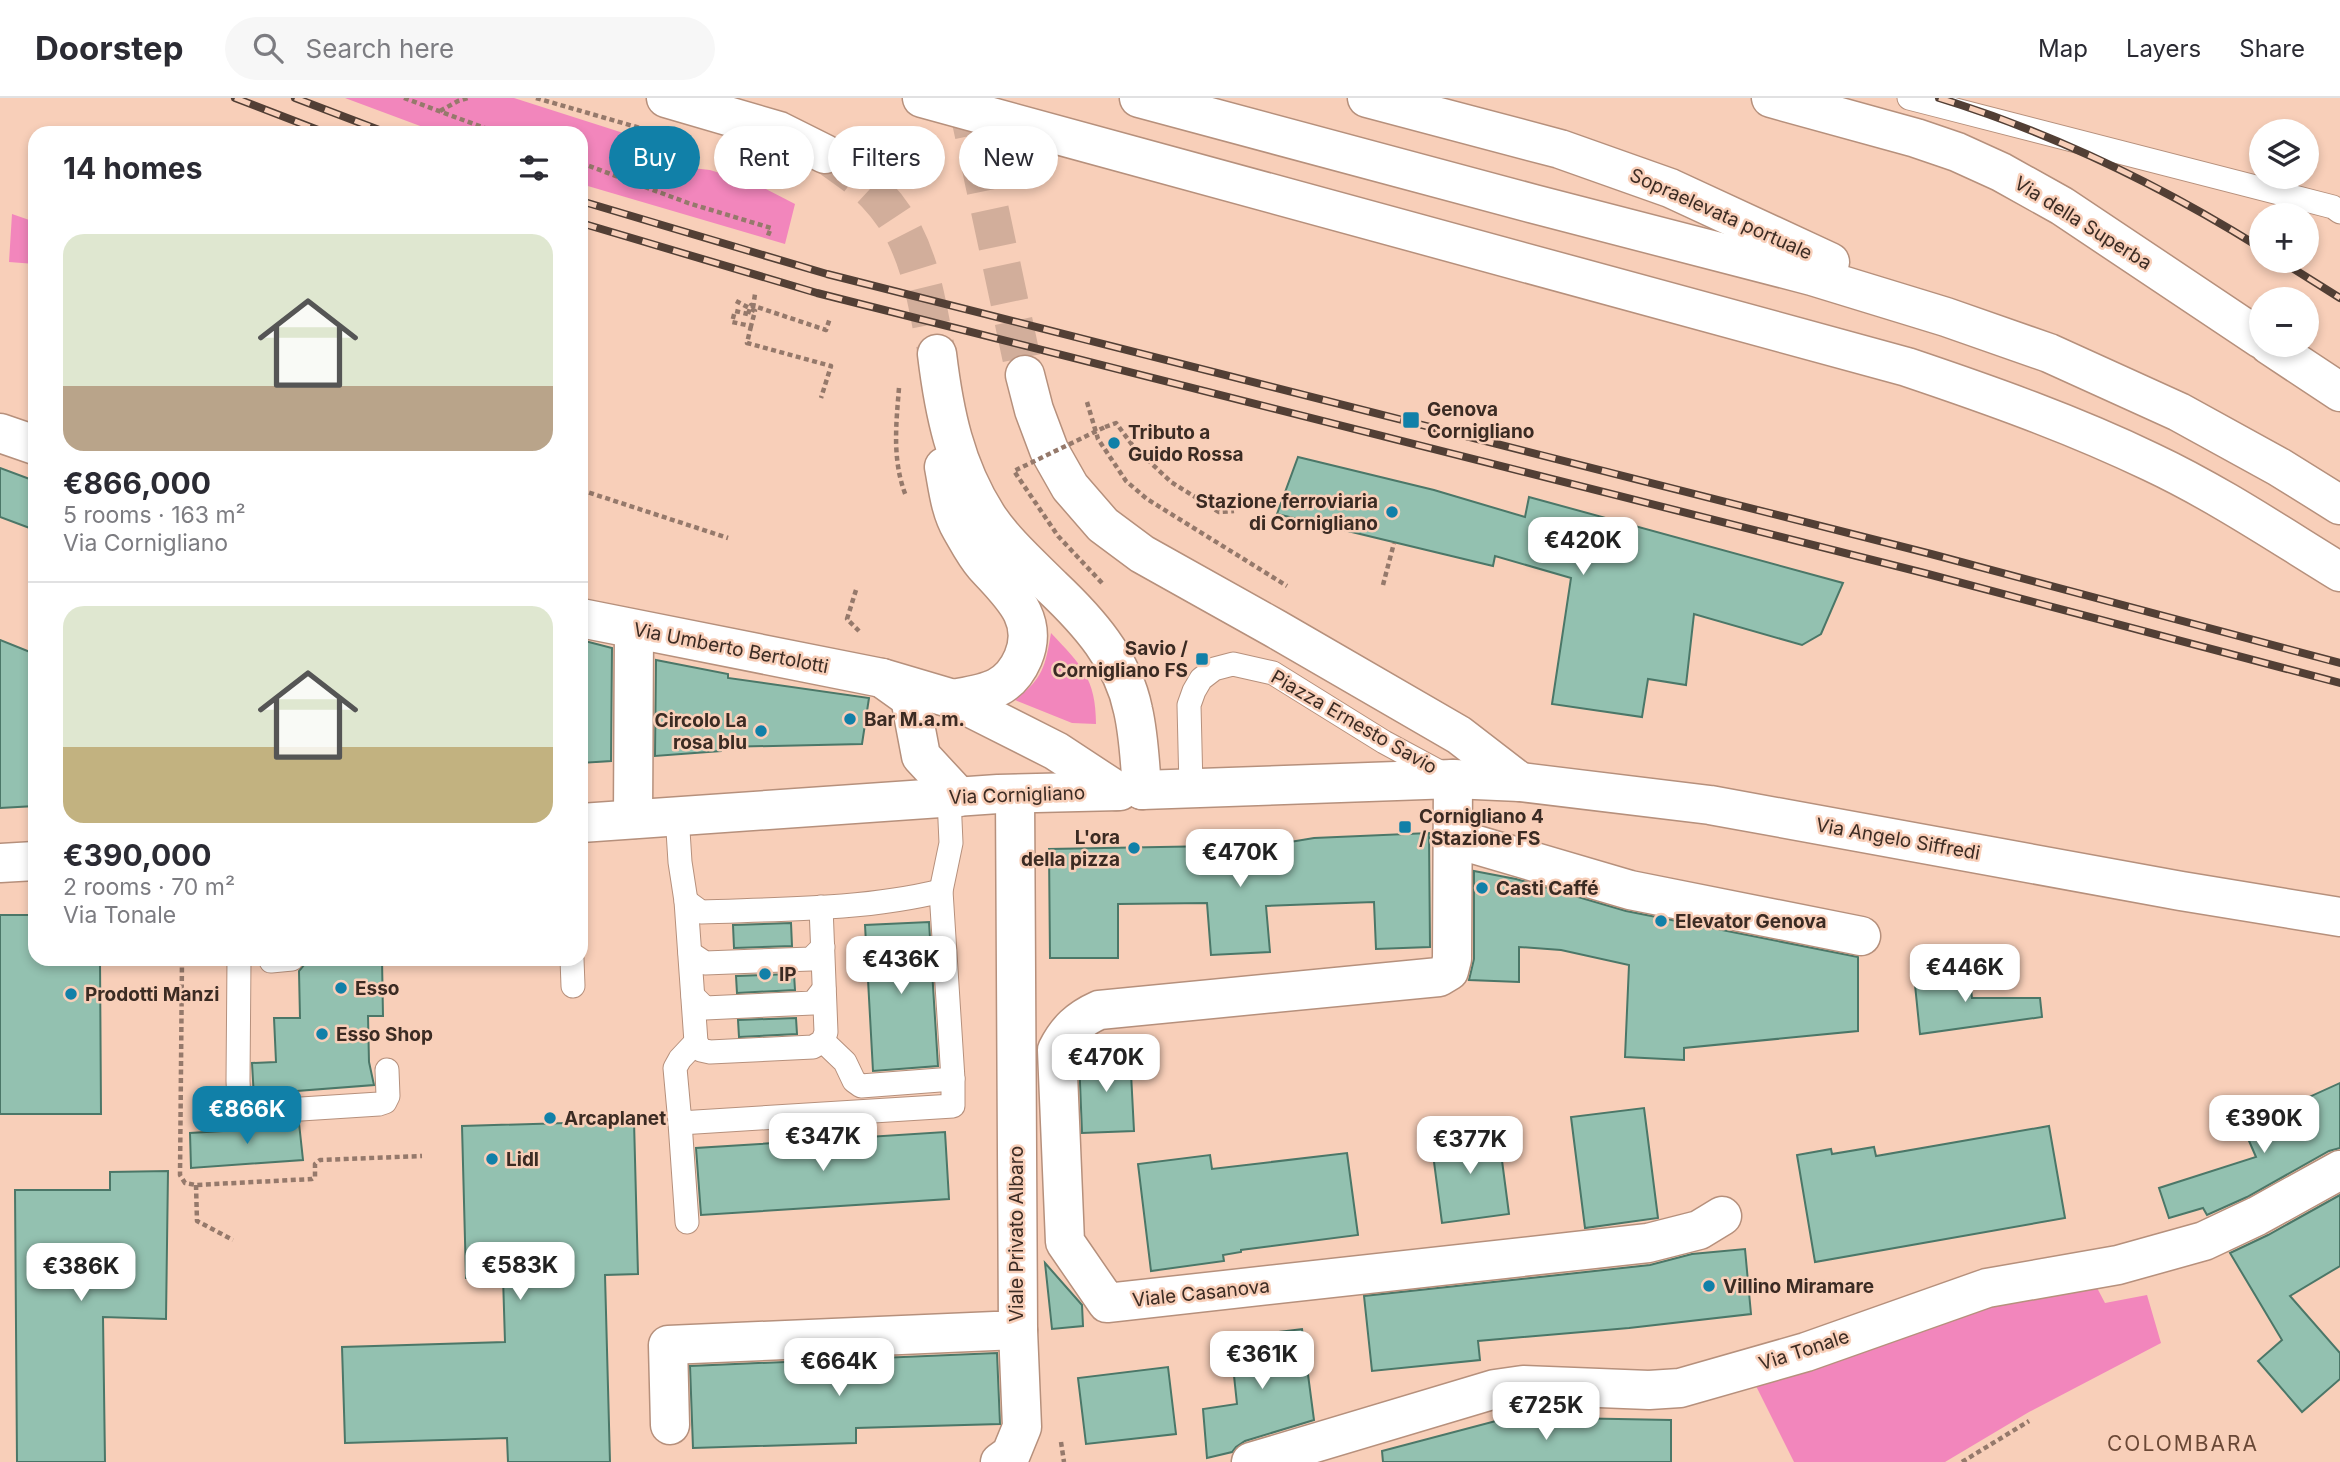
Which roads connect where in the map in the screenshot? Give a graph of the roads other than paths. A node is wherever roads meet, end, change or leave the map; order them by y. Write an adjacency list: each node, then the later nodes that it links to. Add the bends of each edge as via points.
1 (666, 98): 7 (main road, via 779,131)
2 (922, 98): 19 (main road, via 1907,367 2029,408 2152,462)
3 (1139, 98): 9 (main road, via 1812,276)
4 (1367, 98): 9 (main road, Sopraelevata portuale, via 1560,149 1670,188)
5 (1771, 98): 10 (main road, Via della Superba, via 1916,138 2001,172 2062,206)
6 (1909, 98): 8 (lane)
7 (825, 154)
8 (2340, 212)
9 (1945, 317): 18 (main road, via 2049,353 2179,412)
10 (2249, 331)
11 (937, 354): 15 (main road)
12 (2287, 357): 14 (main road)
13 (1026, 375): 25 (main road, via 1049,450 1070,487 1103,525 1142,555 1459,735)
14 (2340, 392)
15 (943, 402): 23 (main road, via 941,445 949,498 959,527 982,563 1011,593 1028,624 1028,647 1007,681 992,691); 27 (main road, via 958,459 988,518 1078,612 1121,673 1139,741)
16 (0, 433): 17 (main road)
17 (28, 443)
18 (2340, 505)
19 (2340, 572)
20 (588, 619): 21 (main road, Via Umberto Bertolotti)
21 (634, 630): 22 (main road, Via Umberto Bertolotti); 31 (main road)
22 (882, 678): 23 (main road, Via Umberto Bertolotti); 29 (main road, via 910,698 921,756)
23 (953, 699): 27 (main road, Via Umberto Bertolotti)
24 (1453, 779): 25 (main road, Via Angelo Siffredi); 26 (main road, Via Cornigliano); 26 (lane, Piazza Ernesto Savio, via 1273,673 1233,664 1214,669 1191,698); 33 (main road)
25 (1520, 782): 39 (main road, Via Angelo Siffredi, via 1710,805)
26 (1191, 788): 27 (main road, Via Cornigliano)
27 (1129, 790): 28 (main road, Via Cornigliano)
28 (1015, 794): 29 (main road, Via Cornigliano); 56 (main road, Viale Privato Albaro)
29 (954, 797): 30 (main road, Via Cornigliano); 36 (lane)
30 (677, 815): 31 (main road, Via Cornigliano); 37 (lane)
31 (633, 818): 32 (main road, Via Cornigliano)
32 (588, 822)
33 (1453, 838): 40 (main road, via 1630,890); 54 (main road, Viale Casanova, via 1452,959 1449,971 1438,977 1099,1010 1065,1035 1057,1050 1065,1242 1107,1303 1648,1243 1699,1230)
34 (28, 861): 35 (main road)
35 (0, 863)
36 (941, 891): 38 (lane); 51 (lane)
37 (686, 901): 38 (lane, via 701,912); 42 (lane)
38 (821, 906): 41 (lane)
39 (2340, 917)
40 (1861, 936)
41 (823, 947): 42 (lane, via 811,959 705,963); 46 (lane)
42 (690, 953): 47 (lane)
43 (239, 966): 50 (lane, via 239,1101 244,1110 379,1104 388,1096)
44 (572, 966): 45 (lane)
45 (573, 986)
46 (824, 989): 47 (lane, via 813,1003 705,1008); 48 (lane)
47 (693, 996): 49 (lane)
48 (823, 1041): 49 (lane, via 813,1046 710,1052 701,1050); 51 (lane, via 861,1086)
49 (696, 1042): 52 (lane, via 675,1068)
50 (387, 1070)
51 (953, 1080): 52 (lane, via 953,1105)
52 (681, 1123): 55 (lane)
53 (2340, 1170): 59 (main road, Via Tonale, via 2204,1241 2118,1265 1987,1288 1805,1352 1680,1388 1523,1385 1494,1389)
54 (1722, 1216)
55 (687, 1222)
56 (1018, 1330): 57 (main road, Viale Privato Albaro, via 668,1345); 58 (main road, via 1022,1427 1011,1454)
57 (670, 1425)
58 (1000, 1462)
59 (1251, 1462)

